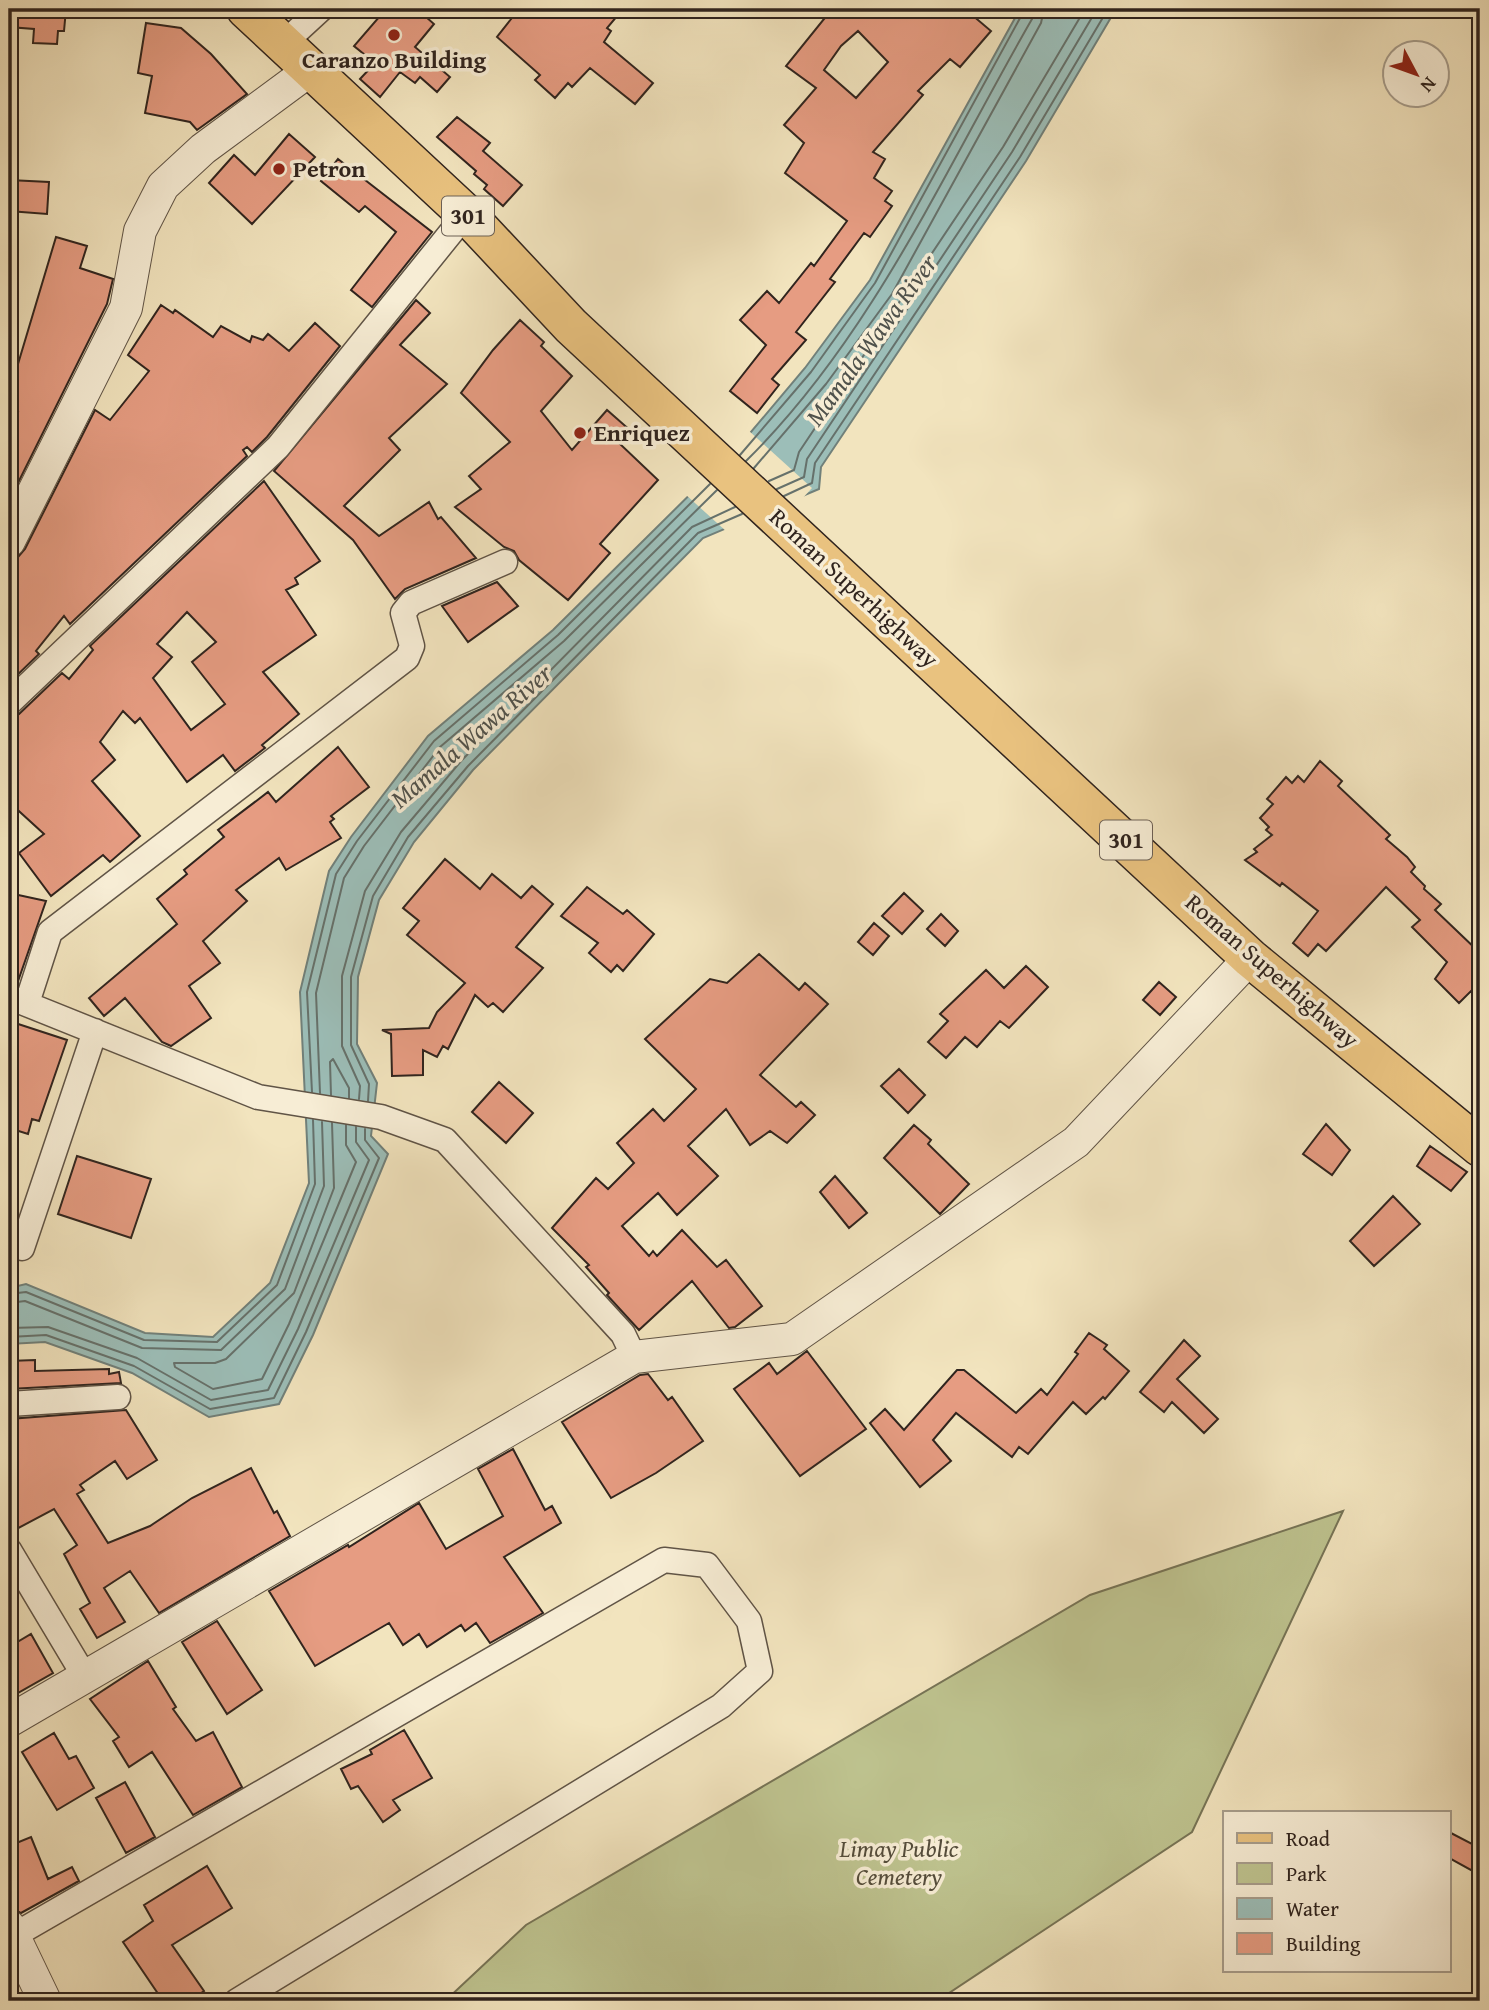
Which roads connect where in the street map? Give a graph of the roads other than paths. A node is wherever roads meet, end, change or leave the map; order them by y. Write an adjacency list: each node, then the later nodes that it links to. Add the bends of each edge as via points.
1 (246, 9): 3 (main road, Roman Superhighway / 301)
2 (321, 9): 3 (street)
3 (283, 44): 4 (main road, Roman Superhighway / 301)
4 (310, 70): 5 (main road, Roman Superhighway / 301); 6 (street, via 203,149 163,186 140,231 126,308)
5 (466, 214): 8 (street, via 278,447); 9 (main road, Roman Superhighway / 301, via 571,326)
6 (9, 541)
7 (505, 562): 10 (street, via 411,603 403,613 412,646 407,658 50,932)
8 (9, 703)
9 (1250, 958): 12 (main road, Roman Superhighway / 301); 14 (street, via 1076,1142 792,1339)
10 (18, 1000): 11 (street)
11 (94, 1031): 13 (street); 14 (street, via 258,1097 381,1117 444,1140 623,1334)
12 (1480, 1147)
13 (22, 1248)
14 (634, 1357): 18 (street)
15 (118, 1397): 16 (street)
16 (9, 1404)
17 (9, 1550): 18 (street)
18 (85, 1677): 19 (street)
19 (9, 1721)
20 (11, 1931): 21 (street); 22 (street, via 664,1560 706,1565 749,1621 760,1671 721,1706)
21 (45, 2001)
22 (237, 2001)

